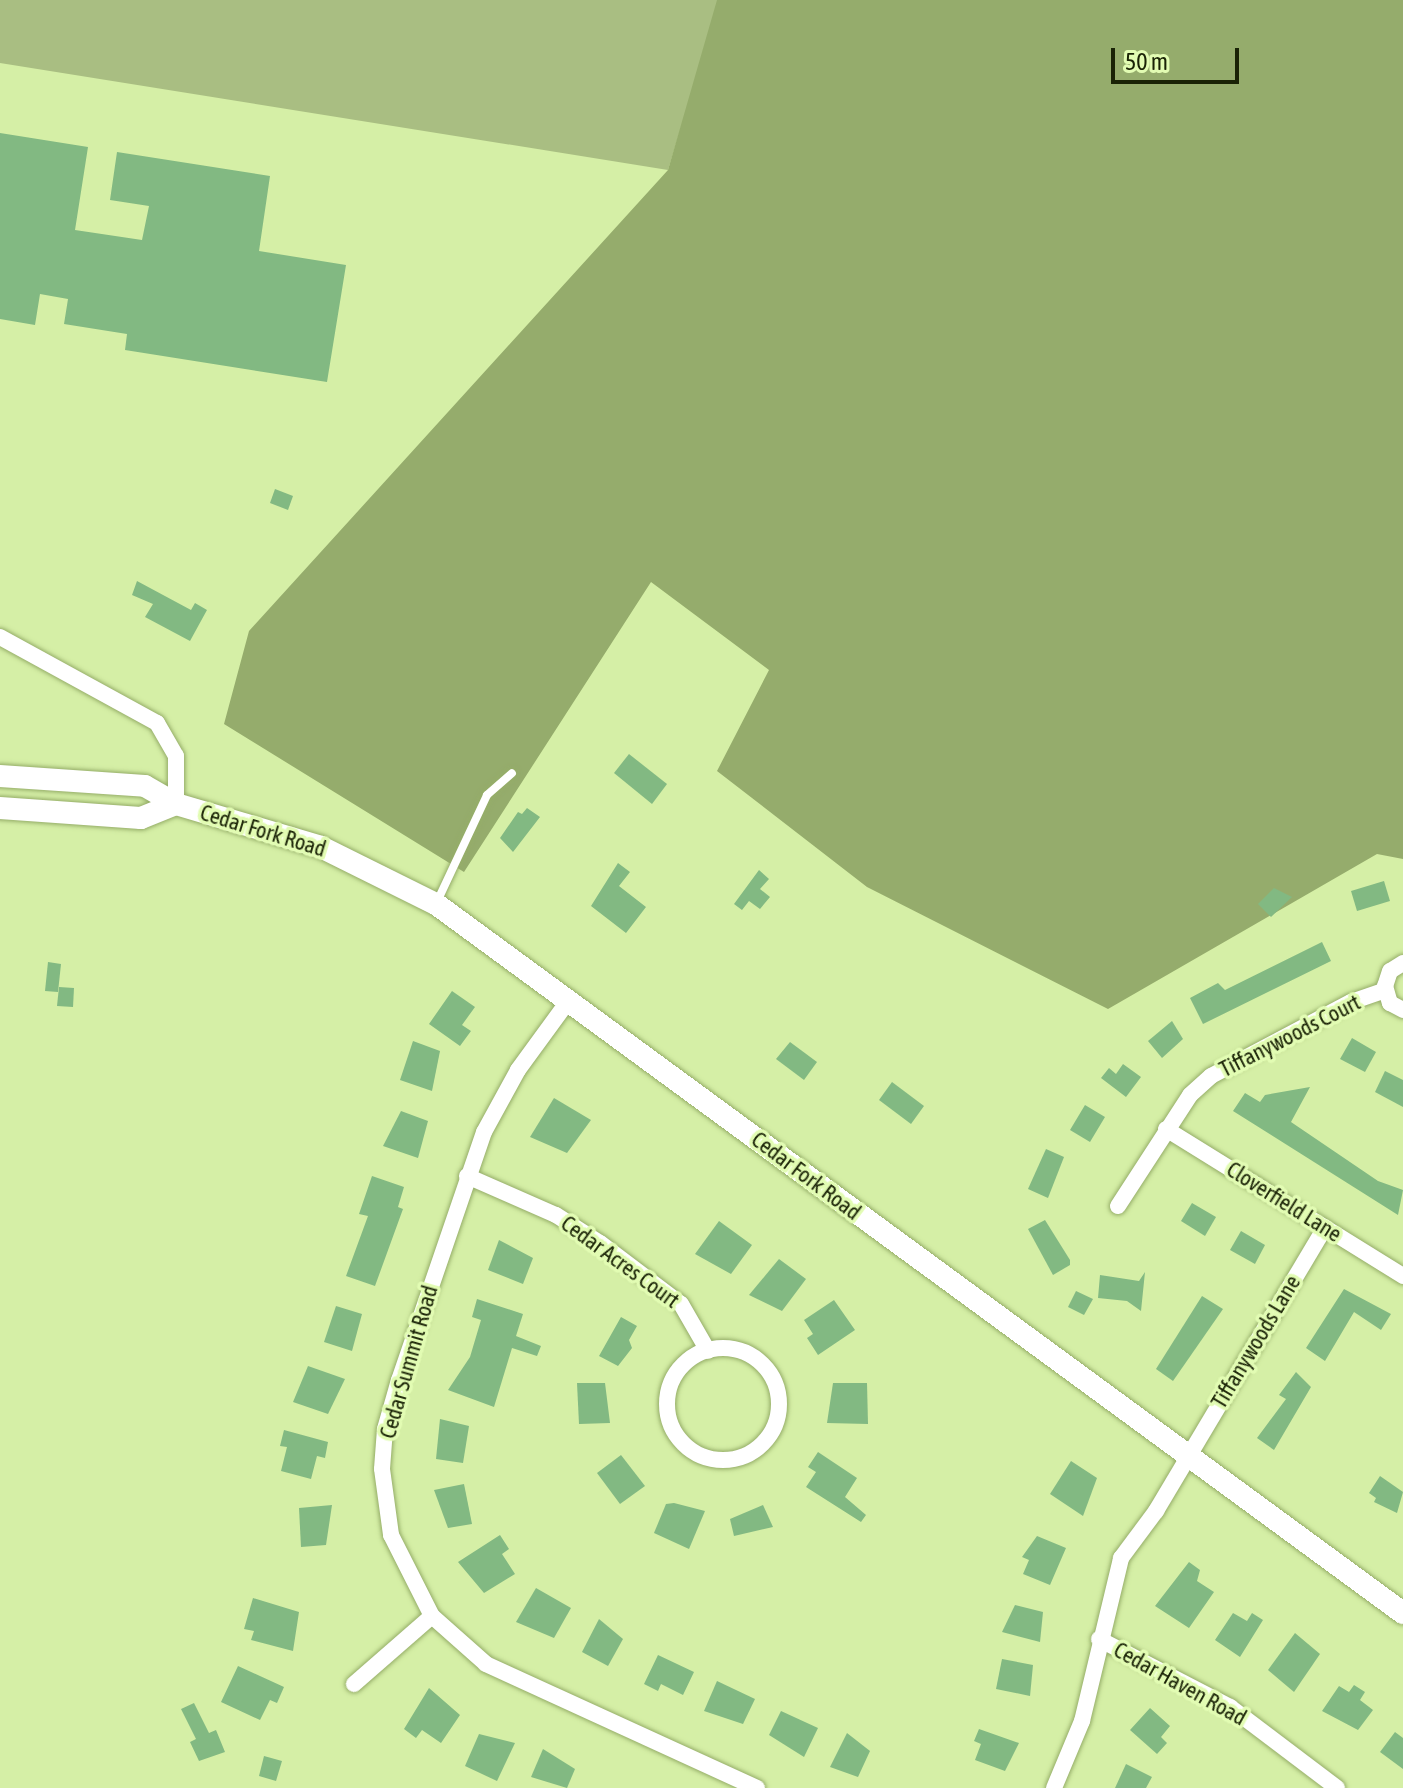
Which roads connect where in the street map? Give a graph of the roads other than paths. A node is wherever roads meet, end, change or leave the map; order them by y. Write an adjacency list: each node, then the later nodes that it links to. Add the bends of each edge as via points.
1 (0, 637): 4 (street, Cedar Fork Road, via 157,723 176,756)
2 (512, 773): 6 (lane, via 487,795)
3 (0, 776): 4 (street, Cedar Fork Road, via 145,786)
4 (176, 804): 5 (street, Cedar Fork Road, via 141,818); 6 (street, Cedar Fork Road, via 321,847)
5 (0, 808)
6 (436, 904): 9 (street, Cedar Fork Road)
7 (1403, 963): 8 (street, Tiffanywoods Court, via 1390,971)
8 (1385, 990): 10 (street, Tiffanywoods Court, via 1390,1003); 11 (street, Tiffanywoods Court, via 1351,1002 1222,1069 1190,1095)
9 (569, 1000): 12 (street, Cedar Summit Road, via 500,1100); 17 (street, Cedar Fork Road)
10 (1403, 1010)
11 (1166, 1129): 13 (street, Tiffanywoods Court); 14 (street, Cloverfield Lane)
12 (467, 1176): 16 (street, Cedar Acres Court, via 556,1215 600,1243 681,1304); 19 (street, Cedar Summit Road, via 385,1429 382,1469 391,1535)
13 (1118, 1206)
14 (1325, 1227): 15 (street, Cloverfield Lane); 17 (street, Tiffanywoods Lane)
15 (1403, 1276)
16 (708, 1351): 16 (street, via 687,1362 672,1382 669,1419 690,1450 713,1459 737,1458 759,1447 774,1427 777,1390 765,1368 745,1353)
17 (1187, 1456): 18 (street, Cedar Fork Road); 20 (street, Tiffanywoods Lane, via 1121,1558)
18 (1403, 1613)
19 (432, 1616): 21 (street); 22 (street, Cedar Summit Road, via 463,1647 514,1679)
20 (1099, 1639): 23 (street, Tiffanywoods Lane, via 1082,1721); 24 (street, Cedar Haven Road, via 1230,1707)
21 (354, 1684)
22 (757, 1788)
23 (1054, 1788)
24 (1337, 1788)

